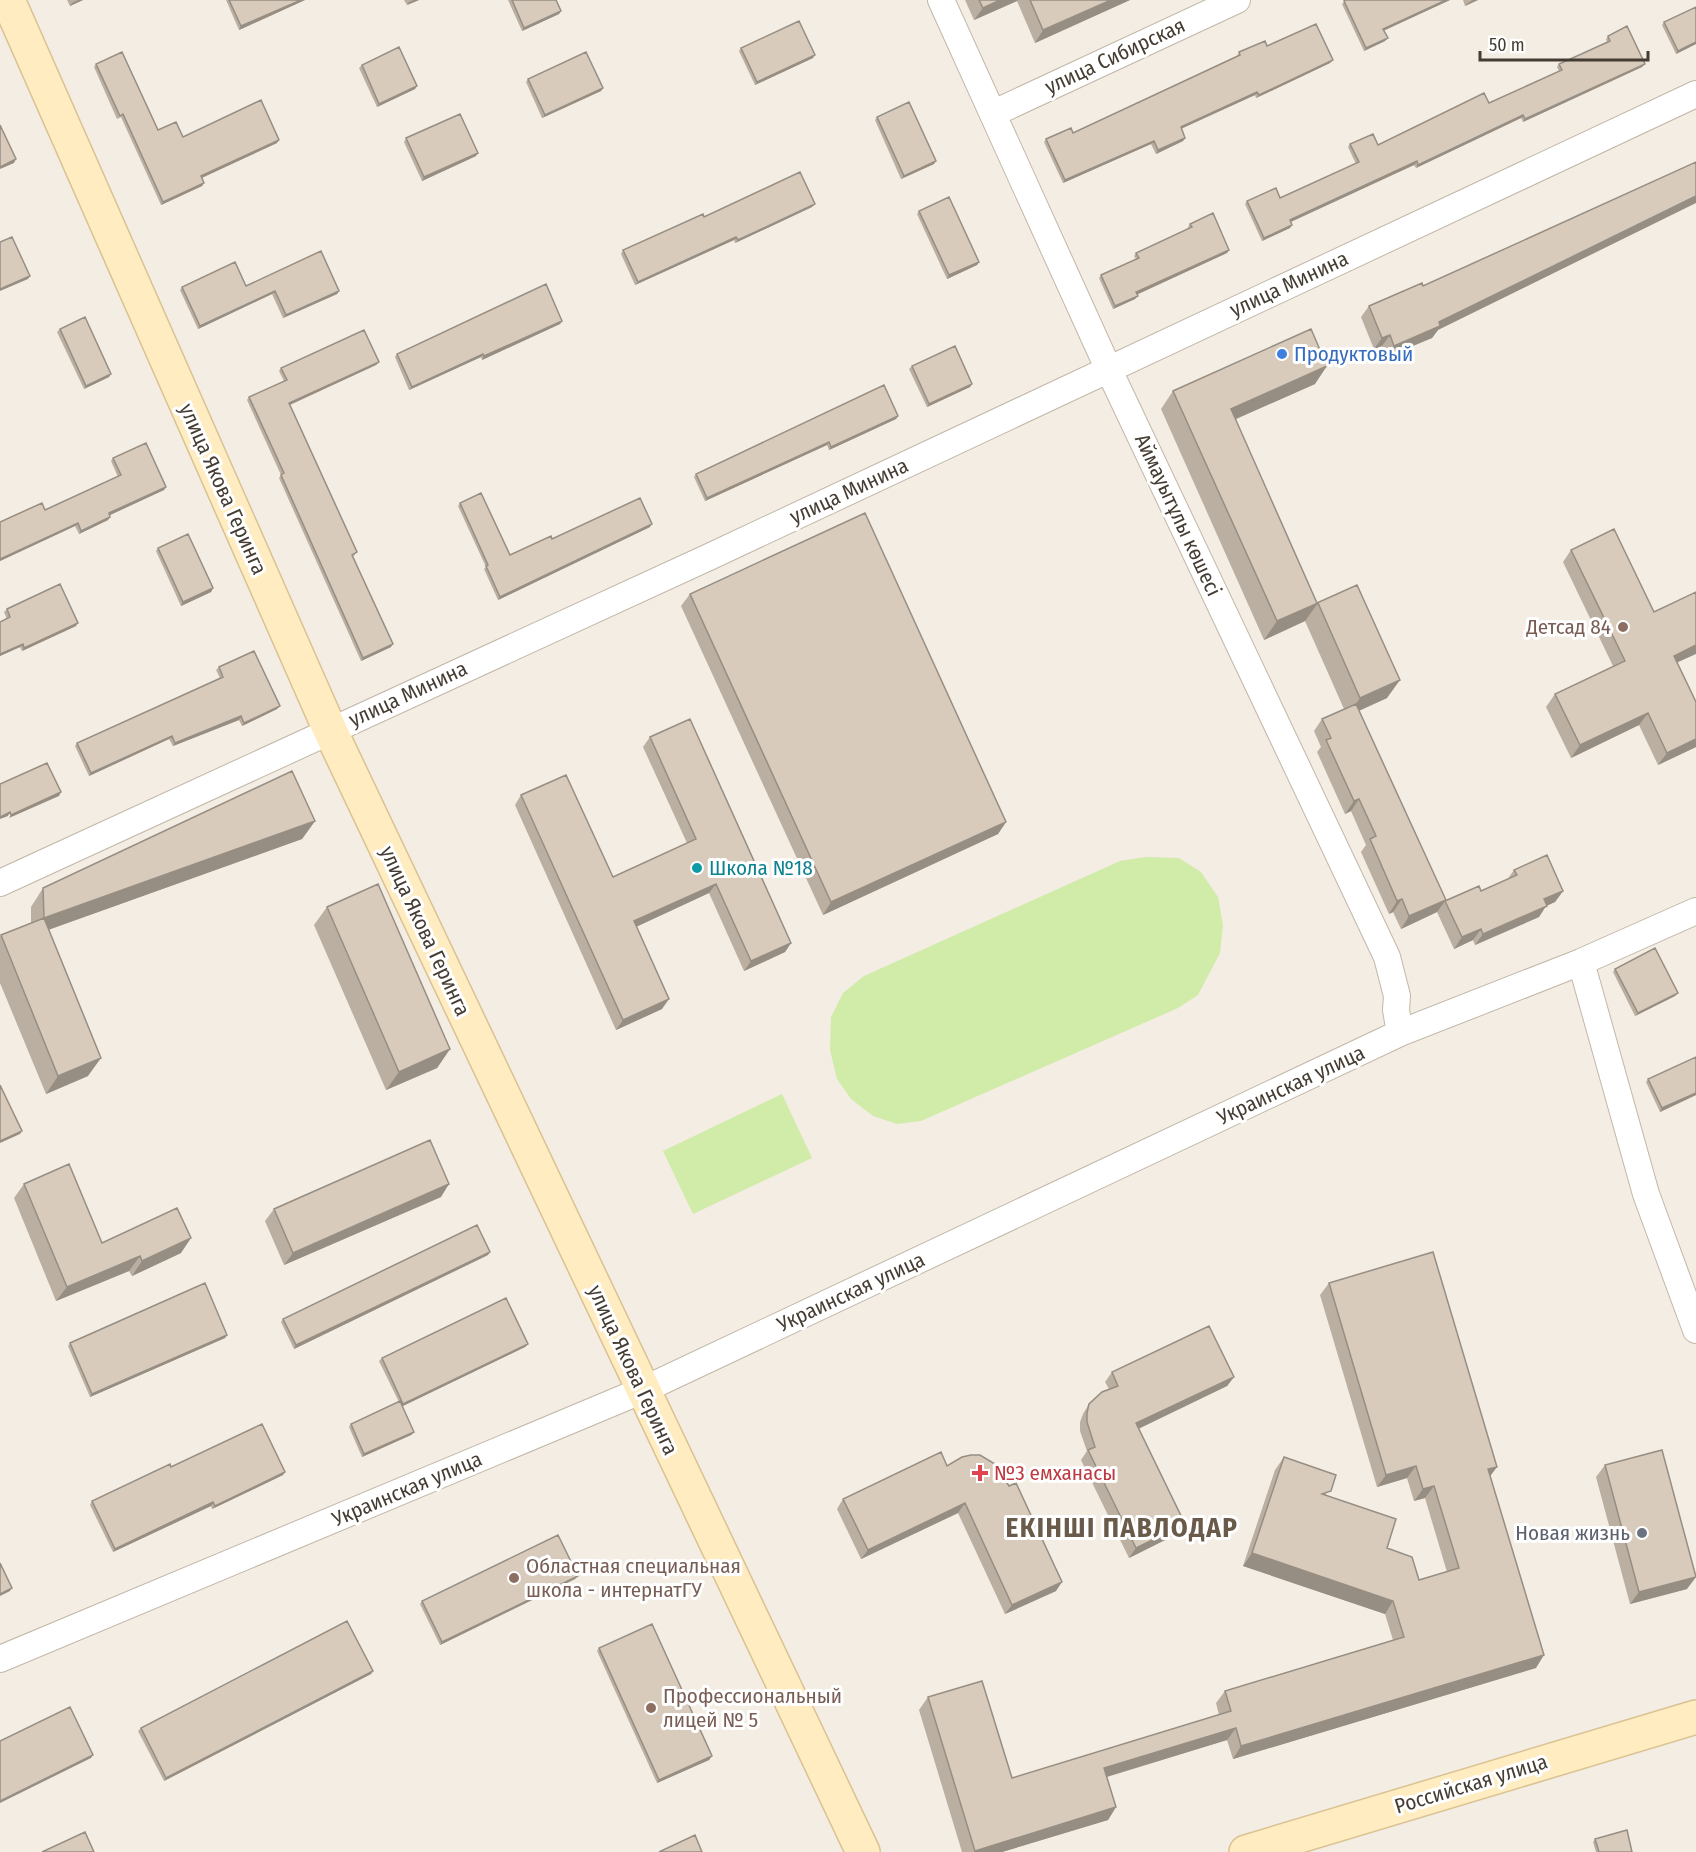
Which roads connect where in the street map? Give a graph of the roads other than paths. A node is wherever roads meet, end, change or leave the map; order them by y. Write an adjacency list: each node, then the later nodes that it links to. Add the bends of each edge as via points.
1 (8, 0): 7 (street, улица Якова Геринга)
2 (941, 0): 5 (street, Аймауытұлы көшесі)
3 (1237, 0): 5 (street, улица Сибирская)
4 (1696, 94): 6 (street, улица Минина)
5 (994, 113): 6 (street, Аймауытұлы көшесі)
6 (1108, 368): 7 (street, улица Минина); 11 (street, Аймауытұлы көшесі, via 1387,957 1397,996)
7 (330, 730): 8 (street, улица Минина); 13 (street, улица Якова Геринга)
8 (0, 883)
9 (1696, 911): 10 (street, Украинская улица)
10 (1581, 962): 11 (street, Украинская улица); 12 (street, via 1646,1194)
11 (1400, 1033): 13 (street, Украинская улица)
12 (1696, 1330)
13 (643, 1390): 14 (street, Украинская улица); 16 (street, улица Якова Геринга)
14 (0, 1659)
15 (1696, 1718): 17 (street, Российская улица)
16 (863, 1852)
17 (1246, 1852)

